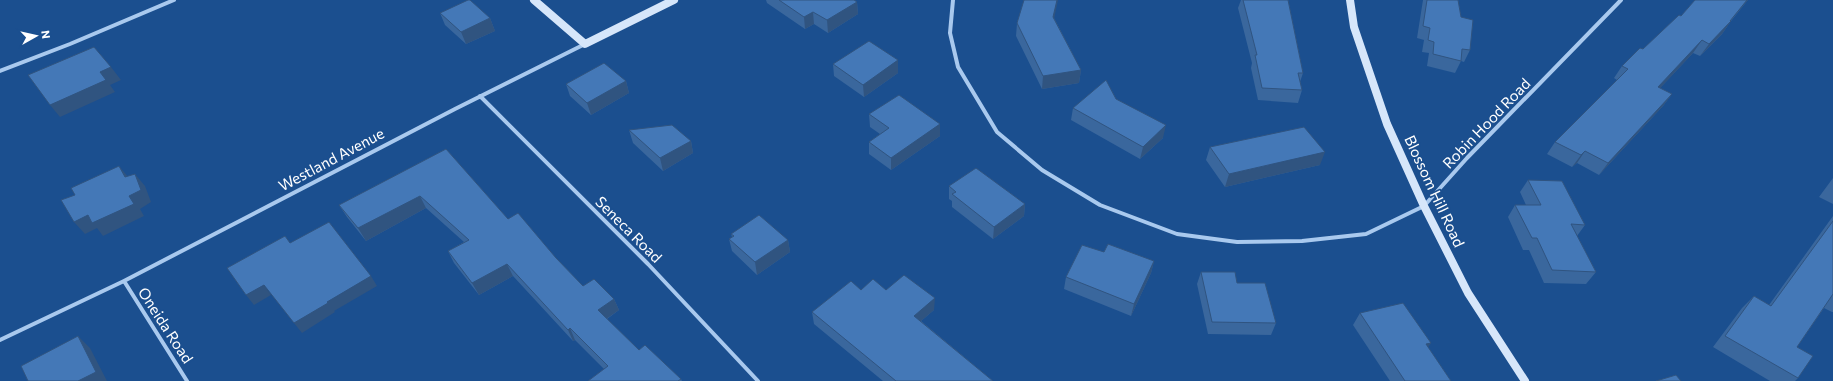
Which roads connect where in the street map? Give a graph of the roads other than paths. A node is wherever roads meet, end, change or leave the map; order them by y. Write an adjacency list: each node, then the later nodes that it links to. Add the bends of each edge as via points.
1 (174, 0): 8 (street)
2 (534, 0): 7 (street)
3 (674, 0): 7 (street, Westland Avenue)
4 (953, 0): 10 (street, Robin Hood Road, via 950,33 958,67 997,132 1042,170 1100,206 1177,234 1237,242 1302,241 1366,234)
5 (1350, 0): 10 (street, Blossom Hill Road, via 1354,27 1387,124)
6 (1621, 0): 10 (street, Robin Hood Road, via 1467,158)
7 (585, 44): 9 (street, Westland Avenue)
8 (0, 71)
9 (480, 96): 11 (street, Westland Avenue); 14 (street, Seneca Road, via 648,264)
10 (1424, 206): 15 (street, Blossom Hill Road, via 1468,293)
11 (124, 281): 12 (street, Westland Avenue); 13 (street, Oneida Road)
12 (0, 340)
13 (187, 381)
14 (758, 381)
15 (1525, 381)

